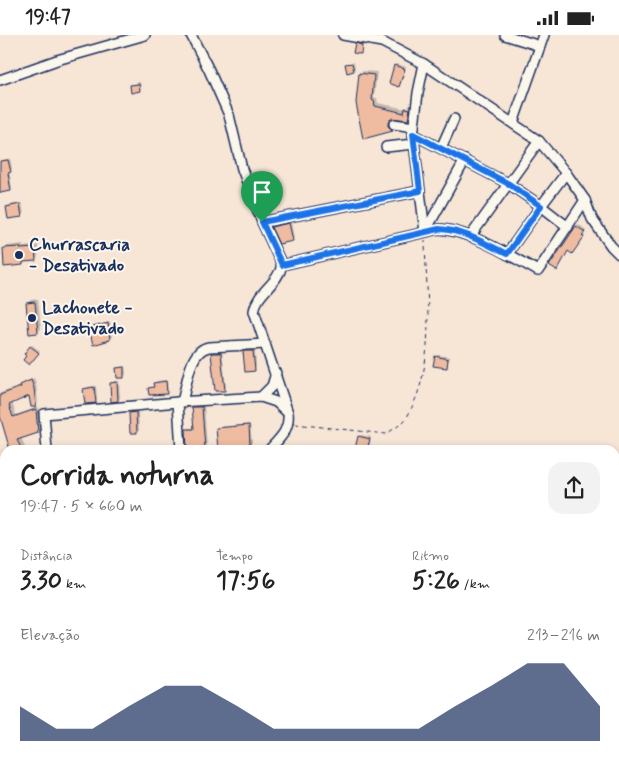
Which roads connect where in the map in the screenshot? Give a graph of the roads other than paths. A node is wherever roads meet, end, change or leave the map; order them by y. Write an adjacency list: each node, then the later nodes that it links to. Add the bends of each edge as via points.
1 (145, 35): 9 (street)
2 (190, 35): 23 (street, via 228,115 242,169)
3 (343, 35): 6 (street)
4 (505, 35): 7 (street)
5 (544, 35): 7 (street)
6 (382, 39): 8 (street)
7 (540, 46): 11 (street)
8 (424, 64): 11 (street); 13 (street)
9 (0, 80)
10 (454, 119): 16 (street)
11 (513, 123): 14 (street)
12 (394, 124): 13 (street)
13 (413, 135): 15 (street); 16 (street); 20 (street)
14 (540, 141): 18 (street); 19 (street)
15 (386, 147)
16 (441, 148): 17 (street)
17 (465, 160): 19 (street); 25 (street)
18 (566, 173): 21 (street); 22 (street)
19 (509, 184): 22 (street); 26 (street)
20 (420, 191): 23 (street); 25 (street)
21 (585, 201): 24 (street); 28 (street, via 592,219)
22 (541, 206): 24 (street); 27 (street)
23 (262, 222): 29 (street)
24 (568, 227): 27 (street, via 538,271)
25 (425, 232): 26 (street, via 447,230); 29 (street)
26 (470, 237): 27 (street)
27 (507, 254)
28 (619, 254)
29 (282, 265): 30 (street, via 277,278 254,307)
30 (265, 345): 31 (street); 33 (street, via 200,349 193,359)
31 (276, 372): 32 (street, via 272,386); 34 (street)
32 (261, 397): 33 (street); 34 (street, via 276,402)
33 (180, 402): 35 (street, via 44,414); 36 (street)
34 (288, 413): 37 (street, via 289,423)
35 (47, 445)
36 (181, 445)
37 (273, 445)

